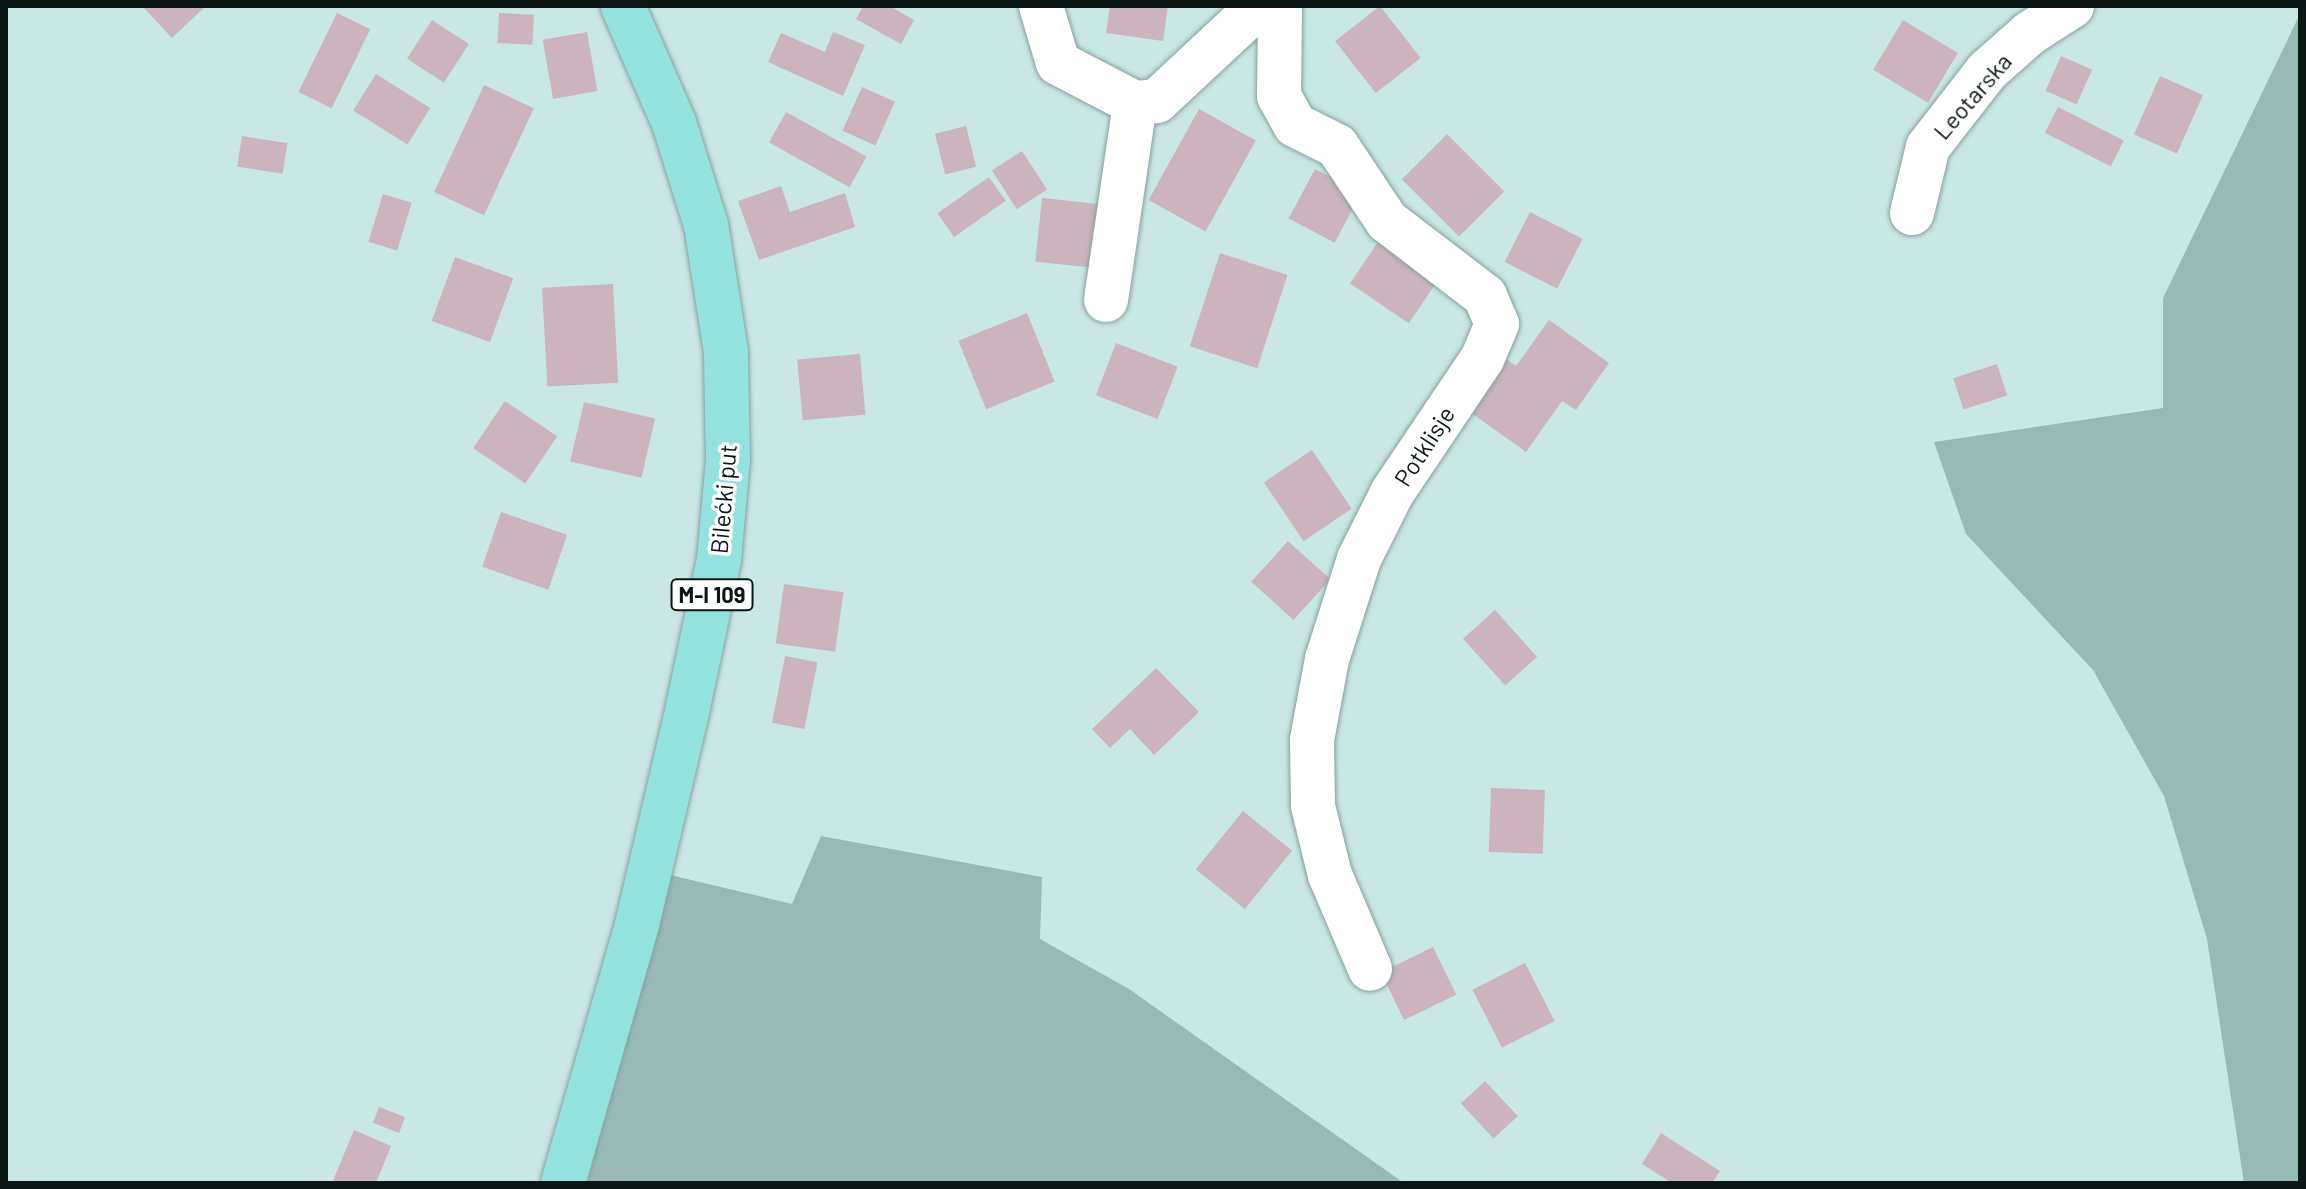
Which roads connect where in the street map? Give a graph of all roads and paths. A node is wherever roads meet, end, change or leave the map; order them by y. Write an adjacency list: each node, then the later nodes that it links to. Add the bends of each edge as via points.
1 (623, 6): 10 (main road, Bilećki put / M-I 109, via 674,123 706,225 726,352 728,473 719,560 688,707 637,925)
2 (1041, 6): 6 (street, via 1058,63)
3 (1259, 6): 6 (street, via 1157,101)
4 (1280, 6): 9 (street, Potklisje, via 1279,96 1295,125 1337,146 1387,221 1485,296 1497,324 1482,359 1392,493 1365,546 1327,659 1312,740 1313,806 1330,875)
5 (2072, 6): 7 (street, Leotarska, via 2030,33 1987,71 1928,147)
6 (1135, 103): 8 (street)
7 (1912, 213)
8 (1106, 300)
9 (1370, 969)
10 (563, 1183)

